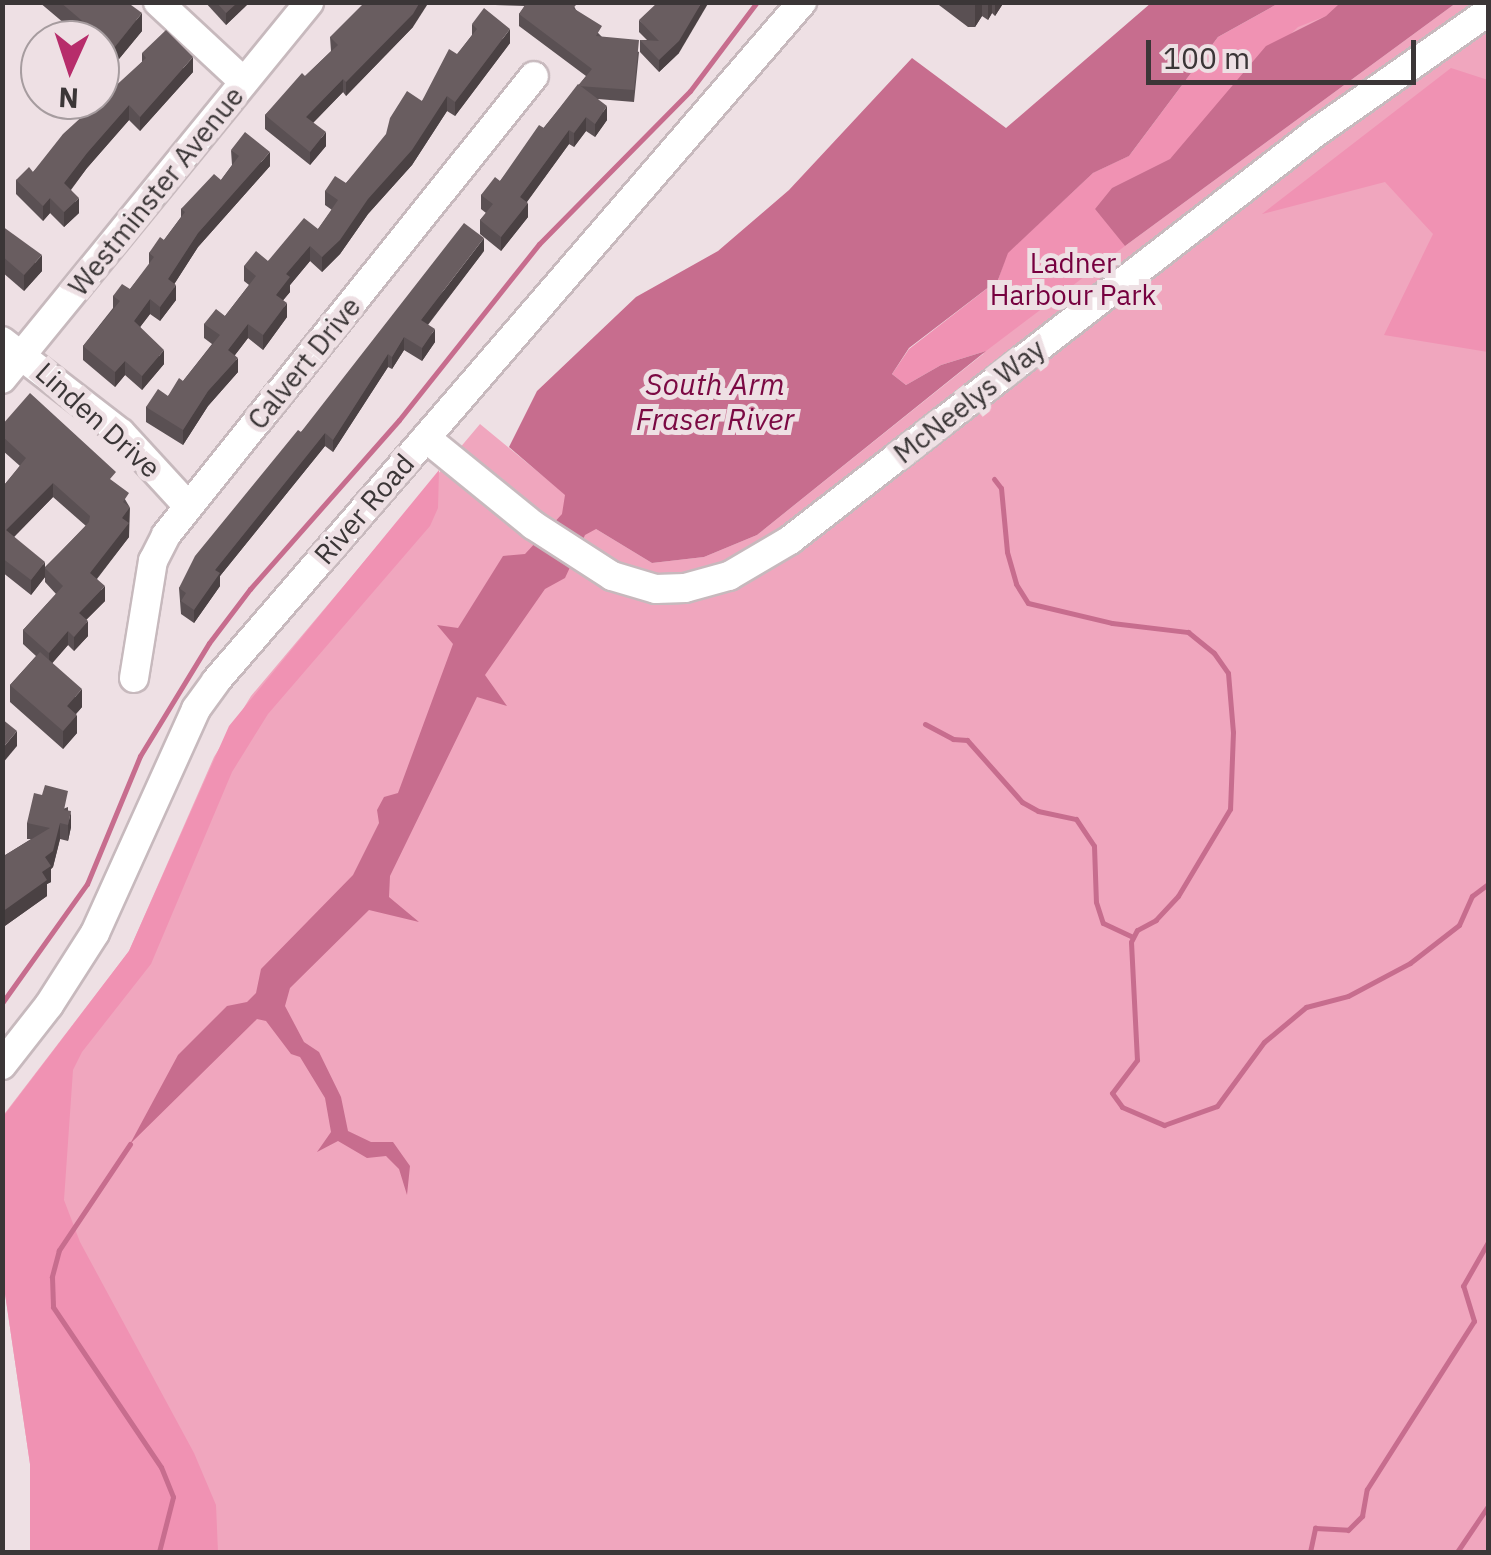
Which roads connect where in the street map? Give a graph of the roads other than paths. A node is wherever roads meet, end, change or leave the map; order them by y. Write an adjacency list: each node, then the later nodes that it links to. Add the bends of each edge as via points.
1 (158, 2): 6 (street)
2 (308, 2): 6 (street, Westminster Avenue)
3 (802, 2): 9 (street, River Road)
4 (1488, 12): 9 (street, McNeelys Way, via 1316,133 764,558 729,576 656,589 612,576 533,524)
5 (534, 76): 10 (street, Calvert Drive)
6 (244, 82): 7 (street, Westminster Avenue)
7 (13, 348): 8 (street, Westminster Avenue); 10 (street, Linden Drive, via 121,433)
8 (2, 379)
9 (426, 438): 12 (street, River Road, via 196,709 94,934)
10 (187, 505): 11 (street, Calvert Drive, via 153,561)
11 (134, 678)
12 (2, 1065)

